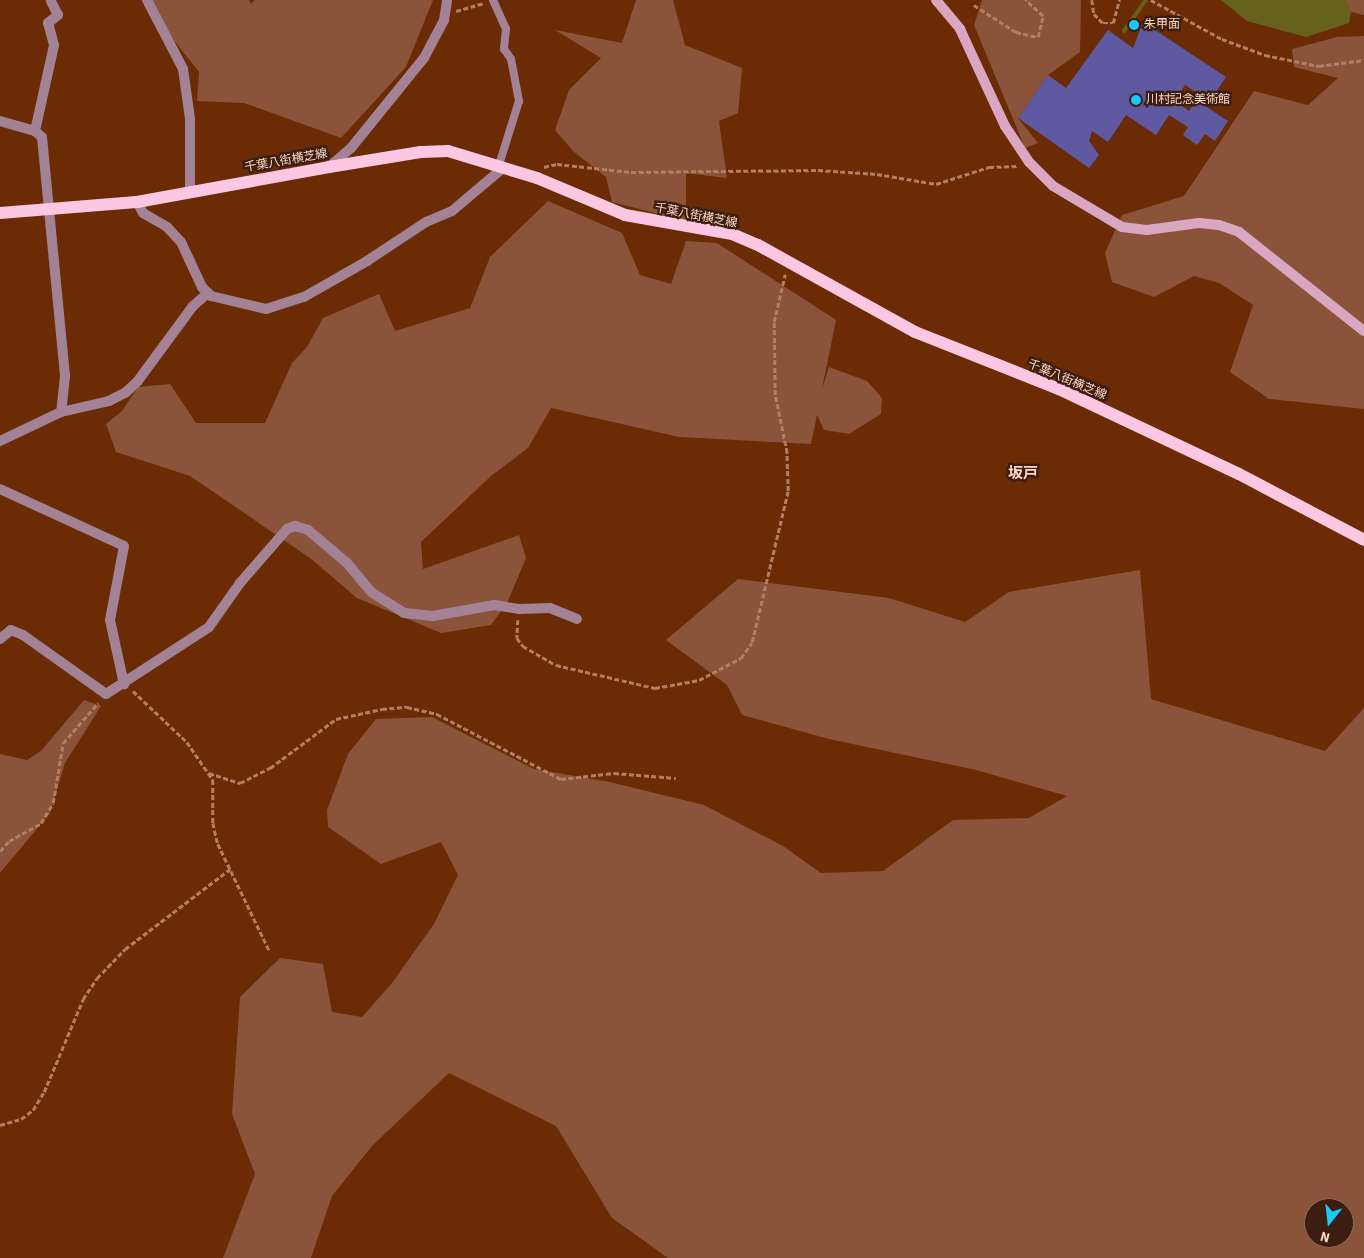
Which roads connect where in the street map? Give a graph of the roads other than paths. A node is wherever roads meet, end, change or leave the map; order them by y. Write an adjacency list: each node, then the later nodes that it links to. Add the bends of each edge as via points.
1 (147, 0): 10 (street, via 183,69 190,119)
2 (447, 0): 9 (street, via 445,12 424,58 351,148)
3 (493, 0): 8 (lane, via 506,29 504,49 511,59 519,101)
4 (936, 0): 15 (street, via 960,29 1005,126 1033,166 1053,186 1122,227 1147,230 1199,223 1239,232)
5 (52, 2): 7 (street, via 58,15 48,23 54,45)
6 (0, 121): 7 (street)
7 (35, 131): 12 (street, via 42,137)
8 (502, 166): 9 (main road, 千葉八街横芝線, via 448,151 421,152); 14 (street, via 452,211 426,222 304,297 266,309 226,301); 19 (main road, 千葉八街横芝線, via 625,215 732,234 914,332 1059,389 1239,474)
9 (329, 167): 10 (main road, 千葉八街横芝線)
10 (190, 192): 11 (main road, 千葉八街横芝線)
11 (137, 202): 12 (main road, 千葉八街横芝線); 14 (street, via 143,213 167,227 181,242)
12 (50, 207): 13 (main road, 千葉八街横芝線); 16 (street, via 65,376)
13 (0, 212)
14 (208, 293): 16 (street, via 193,306 126,393 109,401)
15 (1364, 331)
16 (61, 412): 17 (street)
17 (0, 442)
18 (0, 489): 22 (street, via 124,546 110,620)
19 (1364, 540)
20 (577, 619): 22 (street, via 550,608 519,609 494,605 432,616 404,613 371,592 347,564 308,530 295,526 286,529 240,583 209,627)
21 (0, 639): 22 (street, via 12,630 23,635 106,694)
22 (124, 684)

